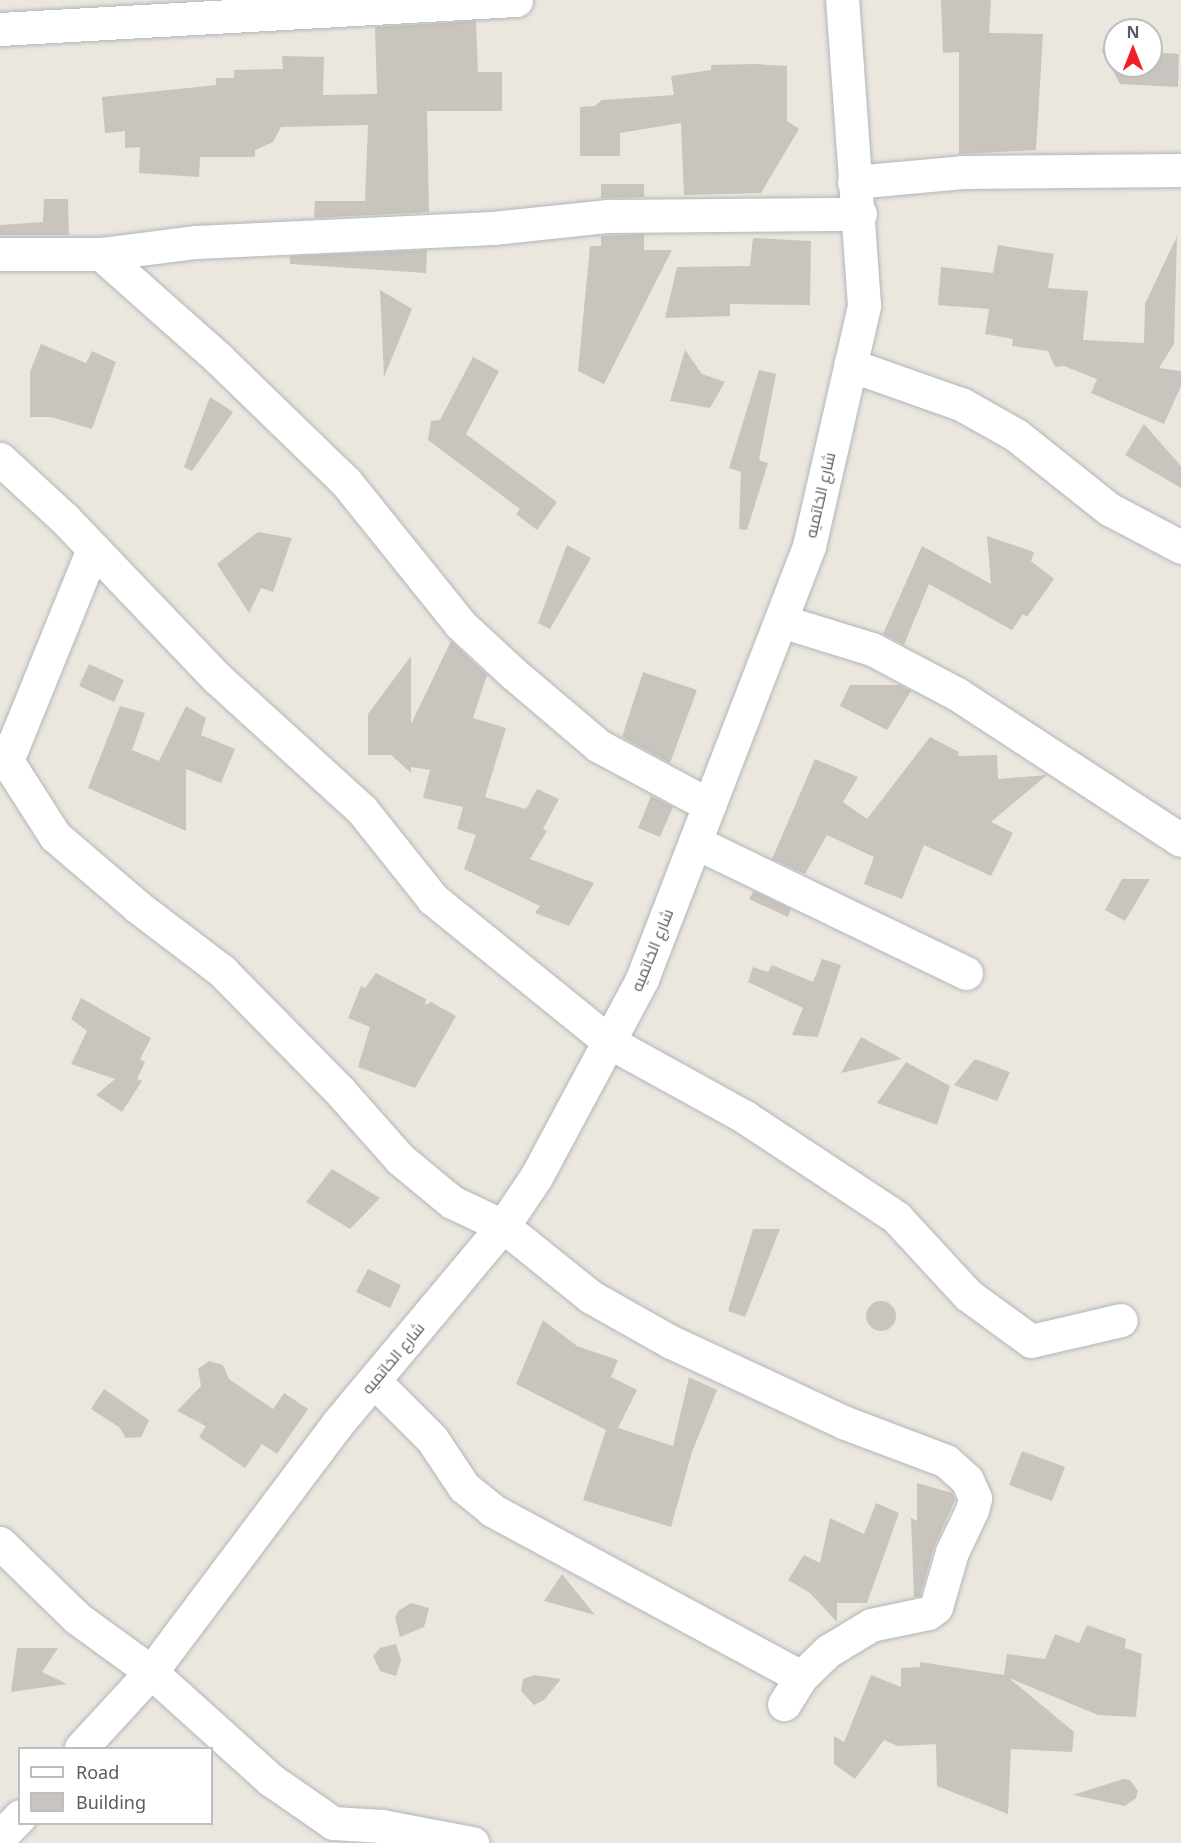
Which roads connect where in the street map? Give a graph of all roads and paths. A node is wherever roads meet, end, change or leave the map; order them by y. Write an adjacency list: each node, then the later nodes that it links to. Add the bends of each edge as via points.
1 (516, 0): 3 (street)
2 (842, 0): 5 (street, شارع الخاتميه)
3 (0, 29)
4 (1181, 170): 5 (street, via 953,172)
5 (854, 182): 6 (street, شارع الخاتميه)
6 (860, 214): 8 (street, via 608,216 493,228 196,242); 9 (street, شارع الخاتميه, via 864,305)
7 (0, 254): 8 (street)
8 (101, 254): 15 (street, via 218,358 346,482 460,624 491,653 599,746)
9 (850, 365): 11 (street, via 961,404 1016,435 1109,509); 13 (street, شارع الخاتميه, via 809,546)
10 (0, 459): 12 (street)
11 (1181, 547)
12 (93, 549): 14 (street); 19 (street, via 217,678 362,810 433,899)
13 (781, 621): 15 (street, شارع الخاتميه); 16 (street, via 872,649 957,694)
14 (4, 754): 20 (street, via 55,836 138,907 222,971 339,1090 400,1159 452,1202)
15 (709, 805): 17 (street, شارع الخاتميه)
16 (1181, 840)
17 (695, 842): 18 (street); 19 (street, شارع الخاتميه, via 642,979)
18 (966, 973)
19 (610, 1042): 20 (street, شارع الخاتميه, via 536,1177); 21 (street, via 745,1117 896,1217 968,1295 1031,1341)
20 (503, 1226): 22 (street, شارع الخاتميه); 22 (street, via 591,1297 671,1342 843,1422 946,1461 967,1480 975,1498 952,1552 936,1607 928,1613 871,1624 828,1651 793,1691 492,1510 464,1487 432,1439)
21 (1121, 1320)
22 (374, 1381): 24 (street, شارع الخاتميه)
23 (0, 1543): 24 (street, via 77,1618)
24 (151, 1672): 25 (street, شارع الخاتميه); 27 (street)
25 (83, 1747)
26 (18, 1818): 28 (street)
27 (330, 1833): 29 (street, via 382,1826)
28 (0, 1837)
29 (472, 1843)

